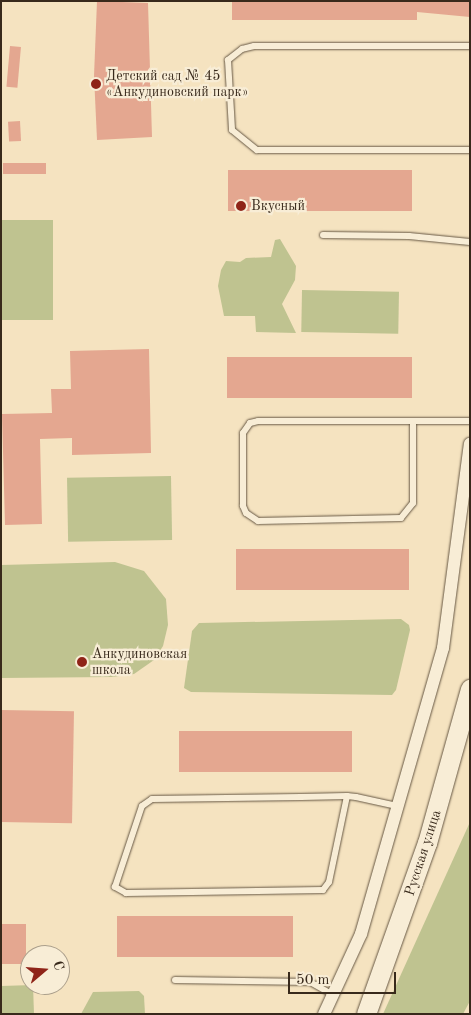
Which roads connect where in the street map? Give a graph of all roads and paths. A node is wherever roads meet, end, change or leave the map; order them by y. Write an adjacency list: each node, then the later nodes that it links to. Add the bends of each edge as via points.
1 (470, 46): 2 (lane, via 254,46 242,49 228,60 232,130 257,150)
2 (470, 150)
3 (323, 235): 4 (lane, via 409,236)
4 (470, 242)
5 (413, 421): 5 (lane, via 413,503 401,518 258,520 246,513 243,506 243,433 250,423); 6 (lane)
6 (470, 422)
7 (470, 444): 10 (street, via 443,648)
8 (470, 689): 14 (street, Русская улица, via 427,843)
9 (347, 796): 9 (lane, via 152,799 142,806 115,887 126,893 323,890 329,882); 10 (lane)
10 (397, 806): 12 (street, via 360,934)
11 (175, 980): 12 (lane, via 310,982)
12 (332, 994): 13 (street)
13 (324, 1014)
14 (366, 1014)

